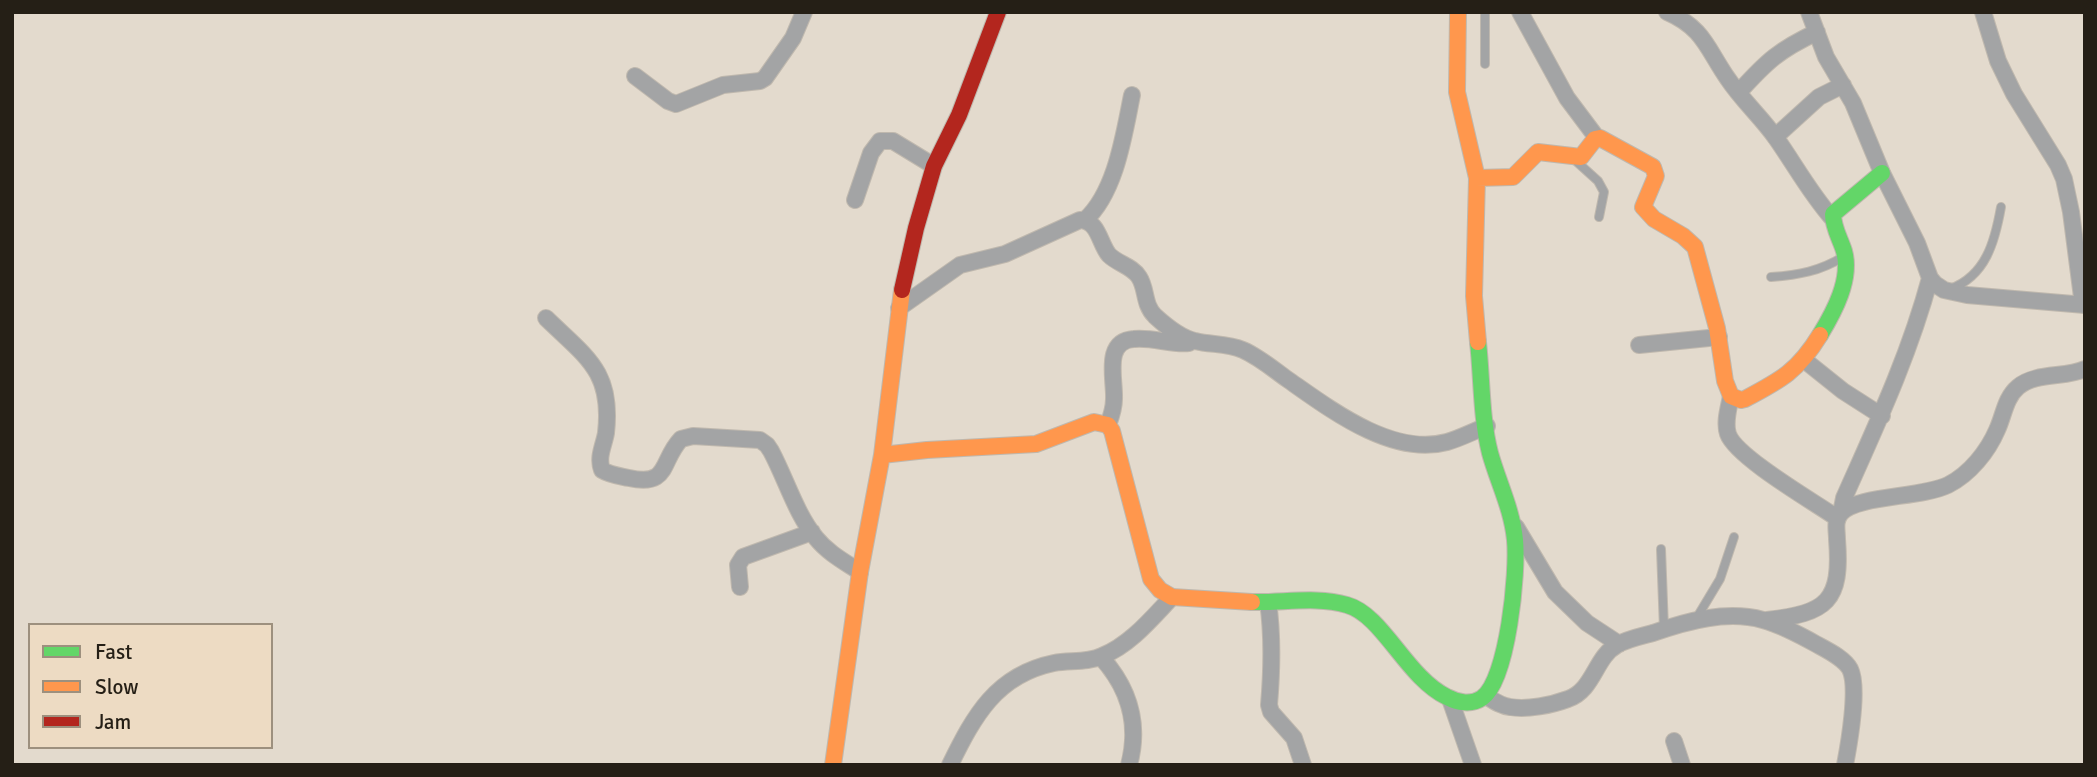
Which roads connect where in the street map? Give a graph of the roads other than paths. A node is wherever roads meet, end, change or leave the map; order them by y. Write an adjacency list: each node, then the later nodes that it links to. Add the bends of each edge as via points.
1 (804, 12): 11 (street, via 788,45 760,80 723,85 676,104)
2 (998, 12): 18 (street, via 959,115)
3 (1458, 12): 20 (street, via 1457,92)
4 (1485, 12): 10 (lane)
5 (1520, 12): 16 (street, via 1567,98)
6 (1667, 12): 13 (street, via 1703,37)
7 (1809, 12): 9 (street)
8 (1983, 12): 30 (street, via 2014,94 2064,179)
9 (1817, 32): 12 (street); 13 (street, via 1782,50)
10 (1485, 64)
11 (635, 76)
12 (1843, 85): 15 (street, via 1819,97); 19 (street)
13 (1739, 92): 15 (street)
14 (1132, 95): 25 (street, via 1115,167)
15 (1775, 137): 24 (street)
16 (1597, 138): 17 (street, via 1581,157); 33 (street, via 1656,171 1644,202 1645,212 1687,237 1695,247)
17 (1572, 157): 20 (street, via 1538,152 1513,177); 23 (lane, via 1602,187)
18 (934, 166): 21 (street, via 893,141 880,141 871,153); 31 (street)
19 (1882, 173): 24 (street, via 1836,209); 28 (street)
20 (1477, 178): 41 (street, via 1474,296)
21 (855, 200)
22 (2001, 207): 29 (lane, via 1994,240 1982,265 1965,283)
23 (1599, 217)
24 (1832, 218): 26 (street)
25 (1085, 220): 31 (street, via 1005,254 960,265); 34 (street, via 1098,232 1107,253 1138,274 1153,314 1176,333)
26 (1846, 255): 27 (lane, via 1810,273); 36 (street, via 1839,299)
27 (1771, 277)
28 (1930, 278): 29 (street); 39 (street, via 1917,327)
29 (1944, 290): 30 (street)
30 (2084, 305)
31 (899, 308): 42 (street)
32 (546, 318): 45 (street, via 601,376 606,416 599,460 602,470 649,480 659,476 681,439 760,440 771,451)
33 (1719, 337): 35 (street); 38 (street)
34 (1195, 341): 40 (street, via 1184,344 1138,338 1124,342 1113,357 1114,397); 41 (street, via 1243,350 1344,417 1387,437 1424,444 1447,442)
35 (1639, 345)
36 (1803, 359): 38 (street, via 1780,381 1745,399); 39 (street)
37 (2085, 369): 43 (street, via 2016,388 1989,444 1970,470 1948,485 1857,504)
38 (1731, 396): 43 (street, via 1726,429 1736,446)
39 (1882, 416): 43 (street)
40 (1108, 425): 42 (street, via 1094,422 1036,444); 50 (street, via 1151,579 1156,588)
41 (1487, 426): 44 (street, via 1491,461)
42 (882, 455): 48 (street)
43 (1839, 515): 52 (street, via 1839,575 1831,596 1799,616)
44 (1513, 522): 55 (street, via 1555,592 1587,623); 57 (street, via 1515,572 1505,642 1495,684)
45 (812, 532): 48 (street); 49 (street, via 743,557 738,565)
46 (1734, 537): 53 (lane, via 1720,579)
47 (1661, 549): 54 (lane)
48 (860, 572): 60 (street)
49 (740, 587)
50 (1172, 597): 51 (street); 56 (street, via 1139,631)
51 (1268, 602): 58 (street, via 1338,603 1359,609 1413,671); 63 (street, via 1273,656 1269,705 1294,737)
52 (1764, 620): 53 (street); 66 (street, via 1825,649 1851,670)
53 (1695, 621): 54 (street)
54 (1664, 629): 55 (street)
55 (1619, 644): 57 (street, via 1584,689 1569,699 1512,708)
56 (1101, 657): 61 (street, via 1052,664 996,691 974,718); 62 (street, via 1119,679 1133,716)
57 (1486, 696): 58 (street, via 1465,704)
58 (1450, 699): 64 (street)
59 (1674, 741): 65 (street)
60 (833, 765)
61 (950, 765)
62 (1129, 765)
63 (1303, 765)
64 (1473, 765)
65 (1682, 765)
66 (1845, 765)

